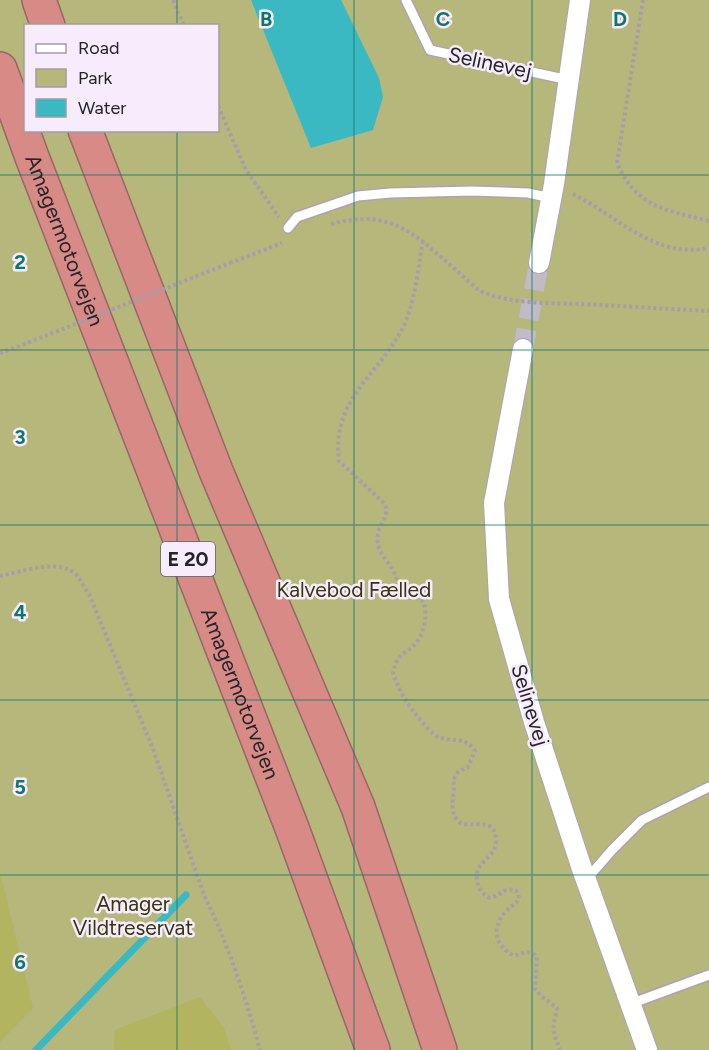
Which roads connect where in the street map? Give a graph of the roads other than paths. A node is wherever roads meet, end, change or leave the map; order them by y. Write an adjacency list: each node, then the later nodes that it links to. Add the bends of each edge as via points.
1 (39, 0): 4 (highway)
2 (406, 0): 6 (lane, Selinevej, via 430,50)
3 (580, 0): 6 (street)
4 (47, 24)
5 (0, 69): 16 (highway, Amagermotorvejen / E 20, via 292,828)
6 (569, 80): 8 (street)
7 (86, 132): 17 (highway, E 20, via 216,471 358,807)
8 (553, 191): 9 (lane, via 358,196 297,218); 10 (street)
9 (288, 228)
10 (539, 263)
11 (523, 349): 13 (street, Selinevej, via 494,503 499,599 534,722)
12 (709, 787): 13 (lane, via 642,820)
13 (586, 879): 15 (street, Selinevej)
14 (709, 975): 15 (lane)
15 (630, 1004): 18 (street, Selinevej)
16 (373, 1050)
17 (440, 1050)
18 (647, 1050)

